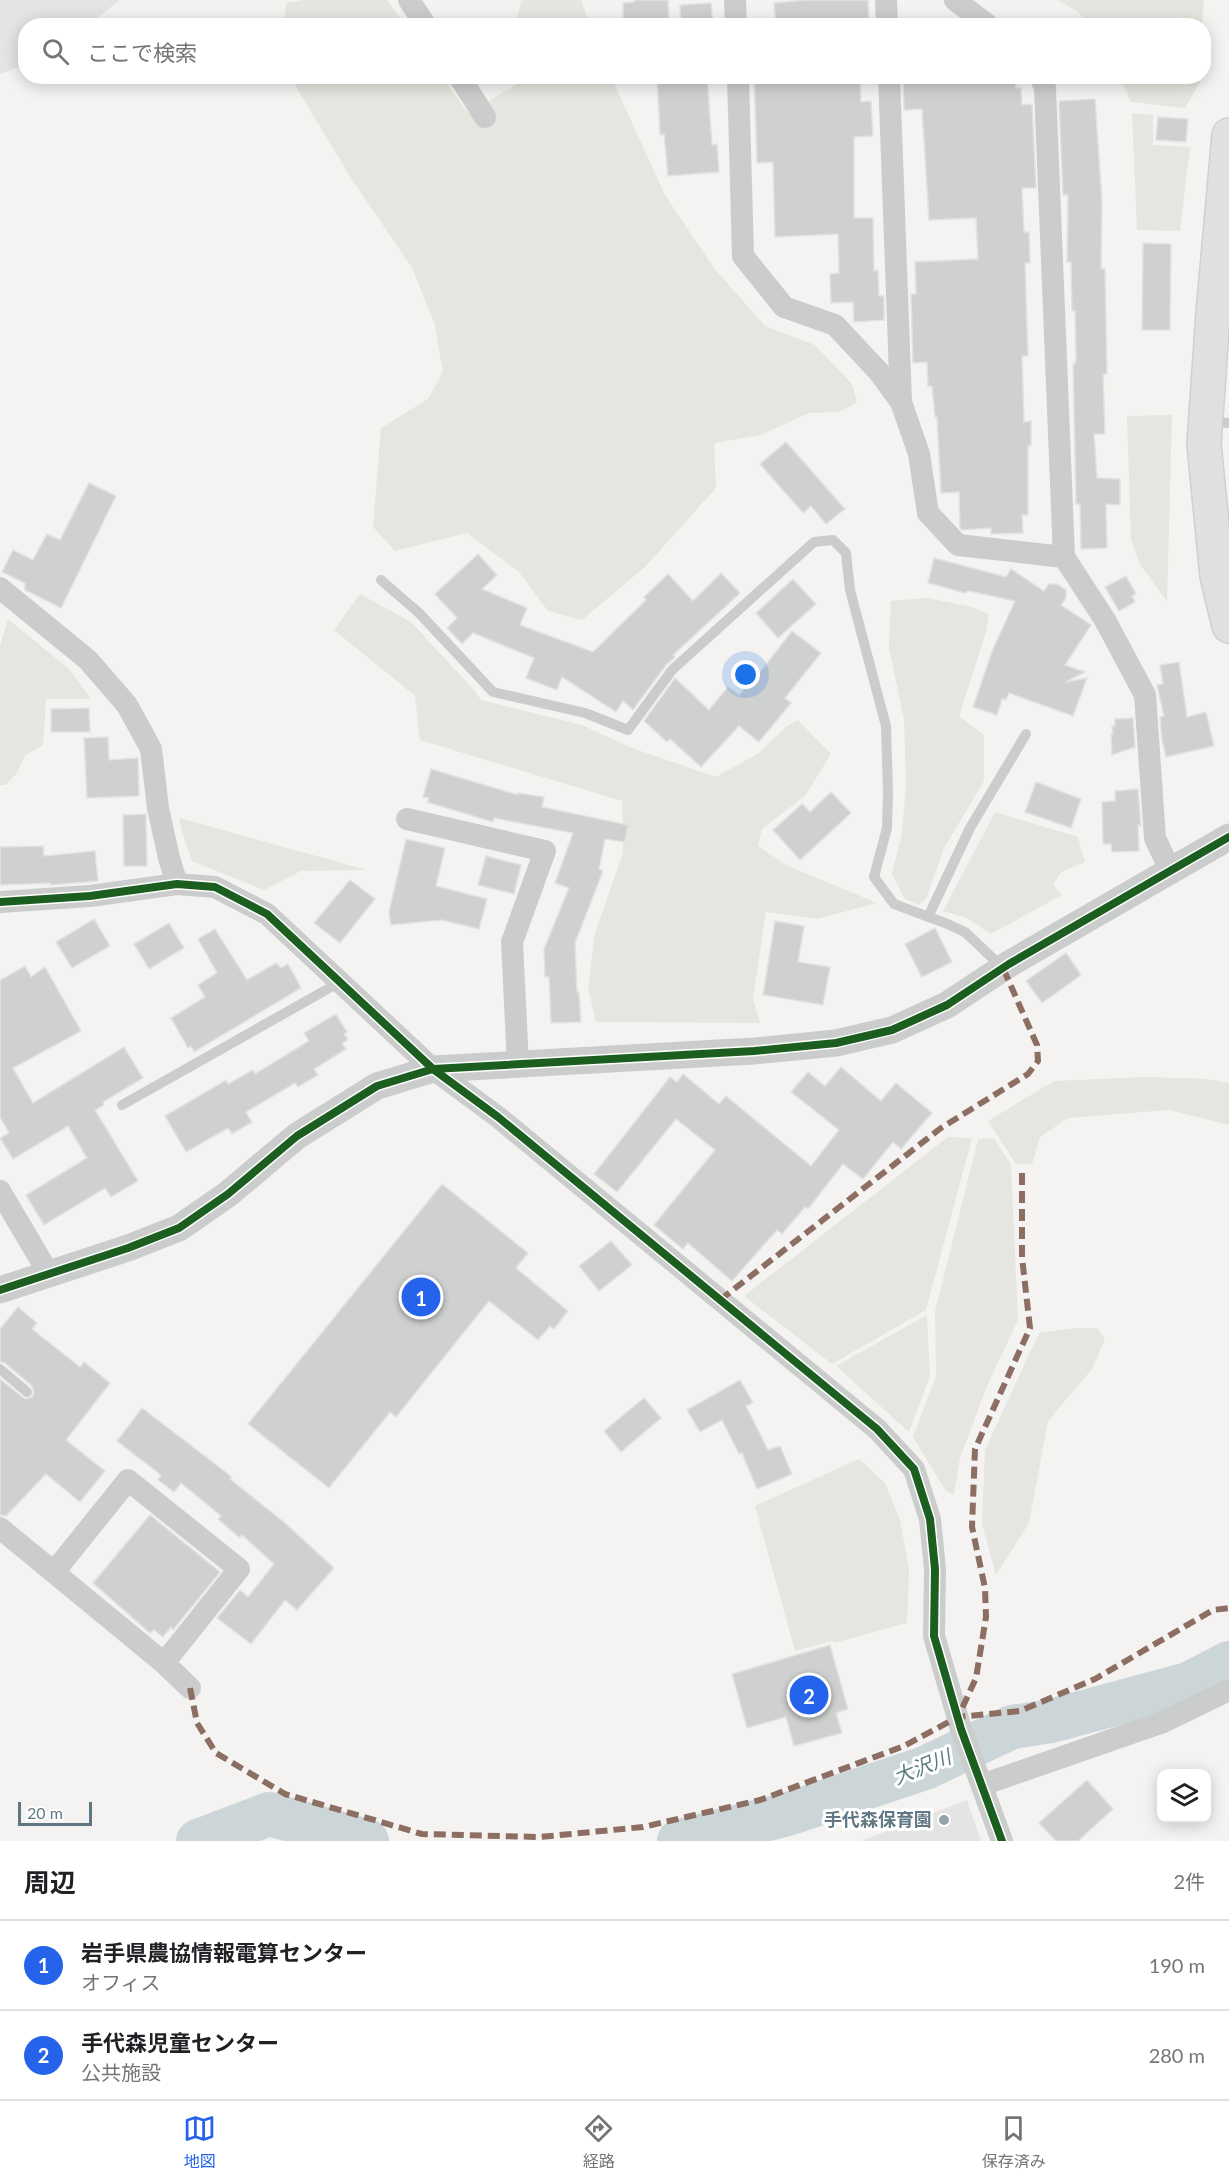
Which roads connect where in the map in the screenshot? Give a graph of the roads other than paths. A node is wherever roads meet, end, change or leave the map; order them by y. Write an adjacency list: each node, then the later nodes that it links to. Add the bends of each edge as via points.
1 (409, 0): 5 (street)
2 (735, 0): 6 (street)
3 (886, 0): 7 (street)
4 (956, 0): 8 (street)
5 (421, 18)
6 (736, 18)
7 (887, 18)
8 (979, 18)
9 (464, 84): 13 (street)
10 (738, 84): 15 (street, via 743,256 784,308 835,325)
11 (889, 84): 15 (street)
12 (1043, 84): 17 (street)
13 (485, 117)
14 (1229, 135): 16 (highway)
15 (902, 402): 17 (street, via 919,454 928,513 958,545)
16 (1217, 422): 20 (highway, via 1204,444 1217,576)
17 (1064, 557): 24 (street, via 1105,620 1145,695 1155,838)
18 (381, 580): 27 (lane, via 419,613 493,692 585,713 628,730 672,670 814,542 833,540 846,553 850,590 886,726 887,828 874,877 894,904)
19 (0, 588): 25 (street, via 88,660 127,705 150,749 158,808)
20 (1229, 626)
21 (1026, 734): 27 (lane, via 970,828)
22 (407, 819): 30 (street, via 545,851 512,942)
23 (1229, 837): 24 (street)
24 (1170, 870): 28 (street)
25 (177, 884): 26 (street, via 90,896); 29 (street, via 215,887 267,914)
26 (0, 902)
27 (928, 917): 28 (lane, via 965,932)
28 (1003, 968): 30 (street, via 947,1005 892,1030 836,1043 754,1052)
29 (340, 982): 31 (street); 32 (lane)
30 (518, 1064): 31 (street)
31 (433, 1069): 34 (street, via 377,1086 357,1098 297,1136 228,1194 179,1228); 43 (street, via 507,1125 877,1429 914,1469 930,1520 935,1569 934,1636)
32 (122, 1105)
33 (0, 1191): 34 (street)
34 (49, 1274): 35 (street)
35 (0, 1290)
36 (0, 1369): 37 (lane)
37 (27, 1392)
38 (0, 1528): 39 (street)
39 (54, 1572): 40 (street); 40 (street, via 128,1480 239,1569)
40 (164, 1663): 41 (street)
41 (190, 1688)
42 (1229, 1690): 43 (street, via 1163,1722)
43 (980, 1780): 44 (street)
44 (1002, 1841)

